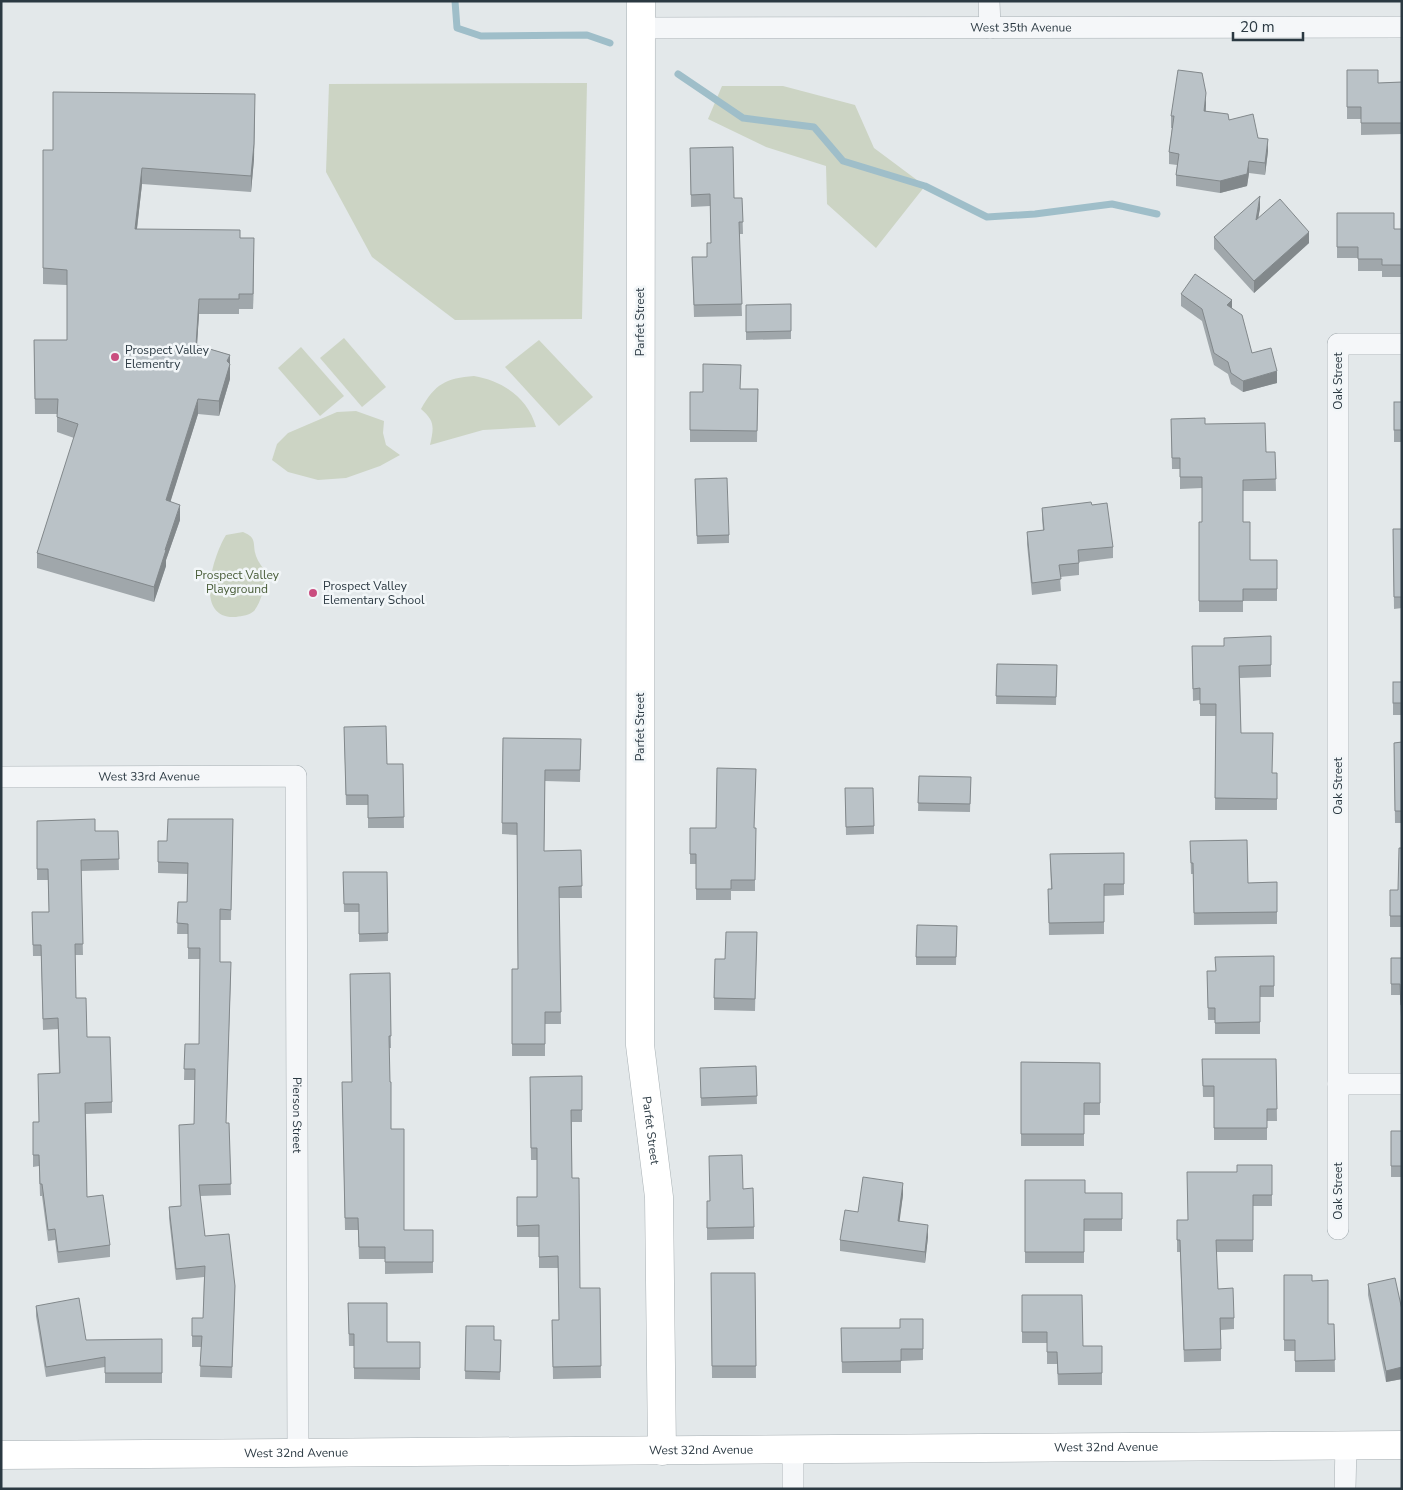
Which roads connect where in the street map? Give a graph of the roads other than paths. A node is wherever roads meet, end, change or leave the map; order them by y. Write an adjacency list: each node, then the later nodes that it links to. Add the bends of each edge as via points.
1 (989, 1): 4 (street)
2 (641, 14): 4 (street, West 35th Avenue); 14 (street, Parfet Street, via 640,1044 659,1197)
3 (1402, 27): 4 (street, West 35th Avenue)
4 (990, 28)
5 (1402, 344): 8 (street, Oak Street, via 1338,344)
6 (296, 776): 7 (street, West 33rd Avenue); 15 (street, Pierson Street)
7 (1, 777)
8 (1338, 1084): 9 (street); 10 (street, Oak Street)
9 (1402, 1084)
10 (1338, 1228)
11 (1346, 1445): 12 (street, West 32nd Avenue); 13 (street, West 32nd Avenue); 18 (street)
12 (1402, 1445)
13 (793, 1450): 14 (street, West 32nd Avenue); 17 (street)
14 (662, 1451): 15 (street, West 32nd Avenue)
15 (298, 1453): 16 (street, West 32nd Avenue)
16 (1, 1455)
17 (794, 1489)
18 (1345, 1489)

